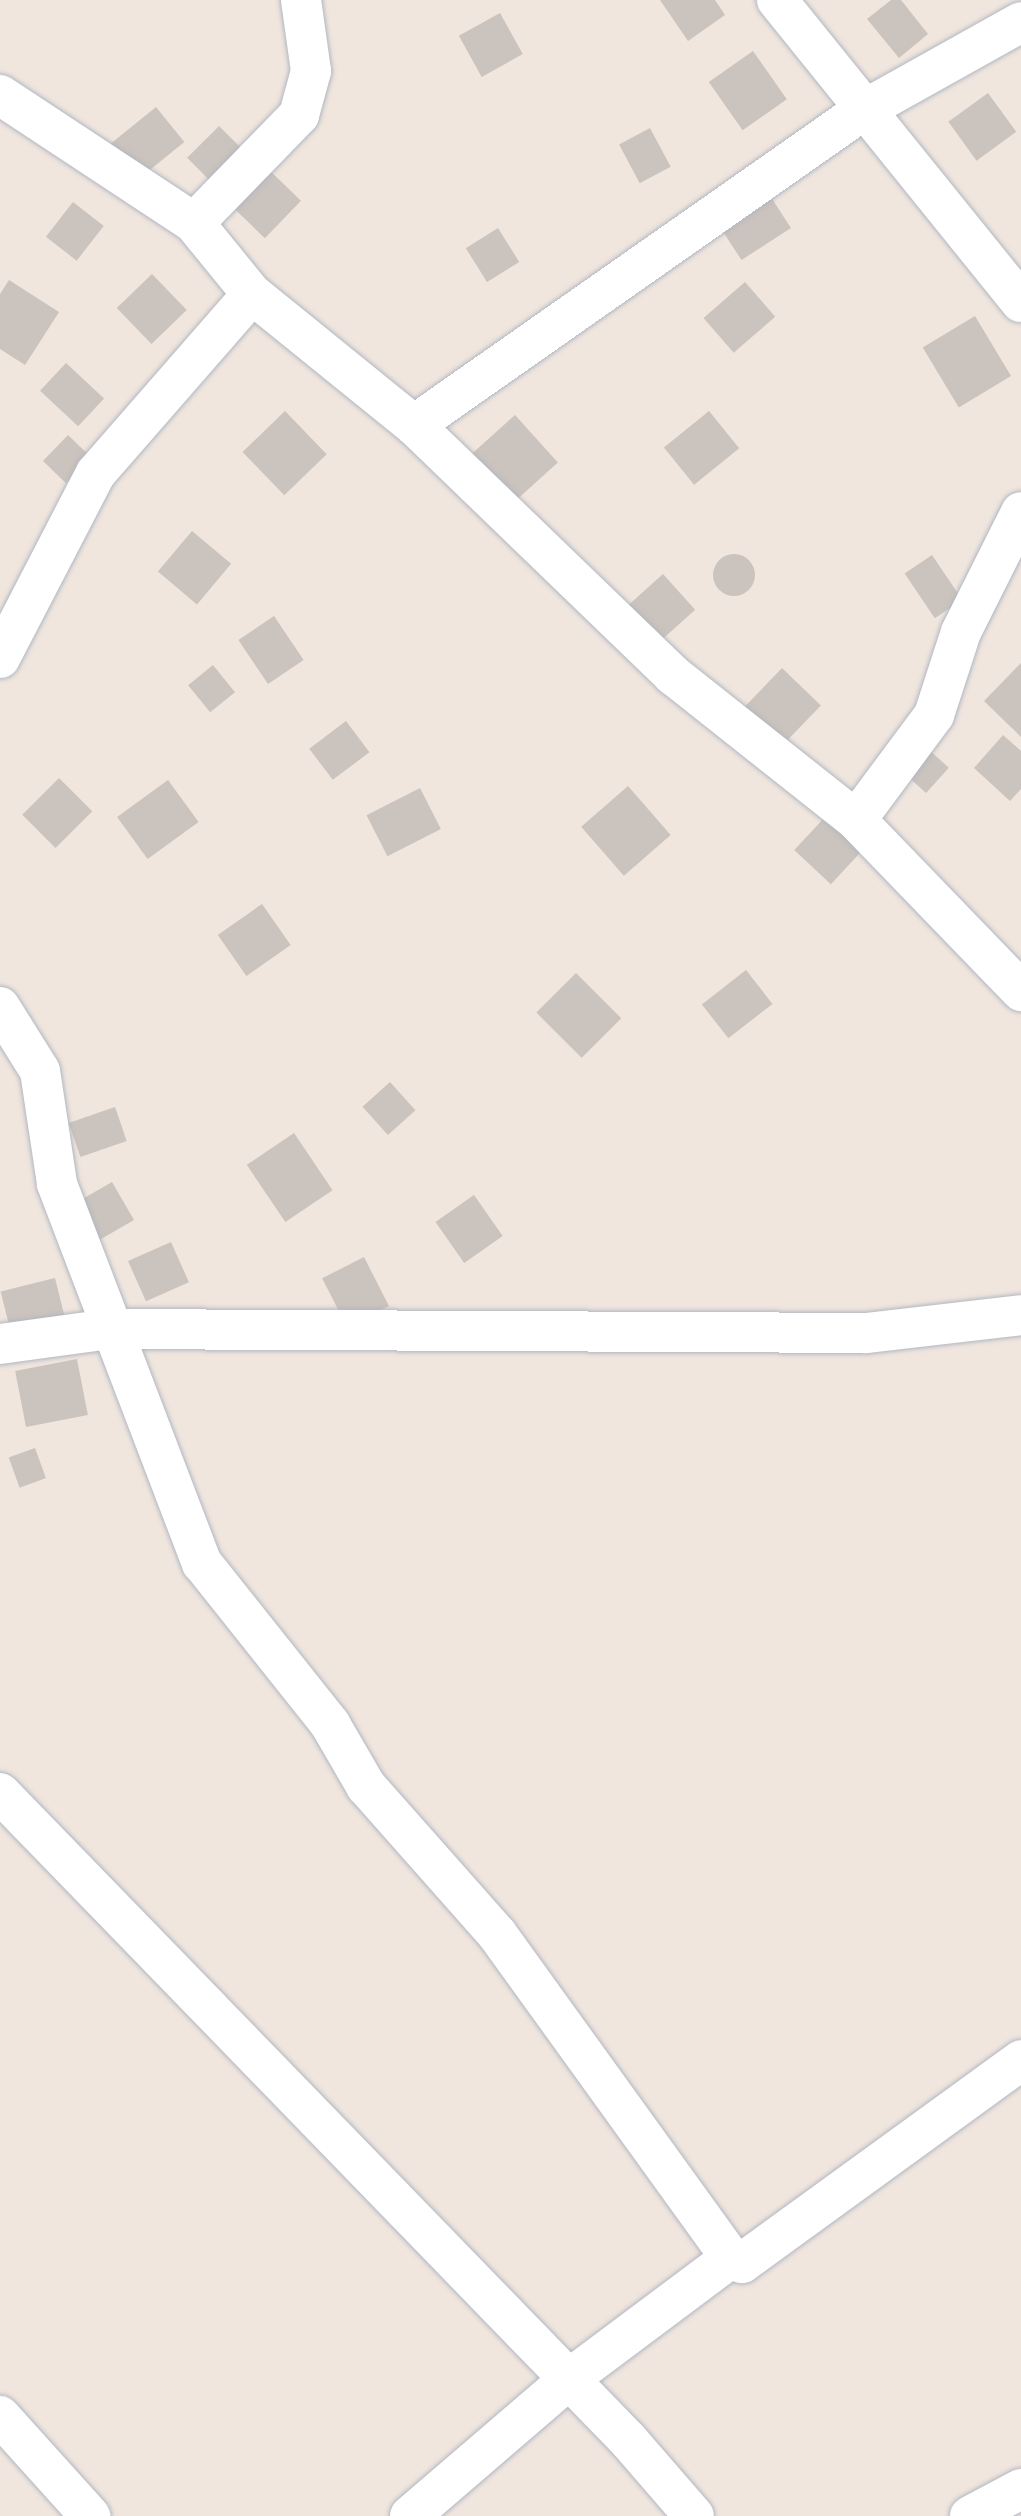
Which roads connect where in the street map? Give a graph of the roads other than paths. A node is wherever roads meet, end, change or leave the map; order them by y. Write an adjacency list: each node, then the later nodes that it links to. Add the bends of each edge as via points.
1 (301, 0): 6 (street, via 311,71 299,115)
2 (777, 0): 5 (street)
3 (1021, 22): 5 (street)
4 (0, 95): 6 (street)
5 (862, 111): 8 (street); 9 (street)
6 (194, 223): 7 (street)
7 (252, 294): 9 (street); 11 (street, via 96,473)
8 (1021, 302)
9 (414, 425): 12 (street, via 673,675)
10 (1021, 512): 12 (street, via 961,632 934,715)
11 (0, 658)
12 (856, 820): 13 (street)
13 (1021, 991)
14 (0, 1007): 16 (street, via 40,1071 57,1184)
15 (1018, 1325): 16 (street, via 866,1333)
16 (109, 1329): 17 (street); 20 (street, via 202,1563 330,1724 366,1786 497,1934)
17 (0, 1344)
18 (0, 1793): 21 (street)
19 (1021, 2060): 20 (street, via 742,2263)
20 (731, 2258): 21 (street)
21 (569, 2379): 25 (street); 26 (street)
22 (0, 2416): 24 (street)
23 (1021, 2489): 27 (street)
24 (90, 2516)
25 (410, 2516)
26 (694, 2516)
27 (970, 2516)

